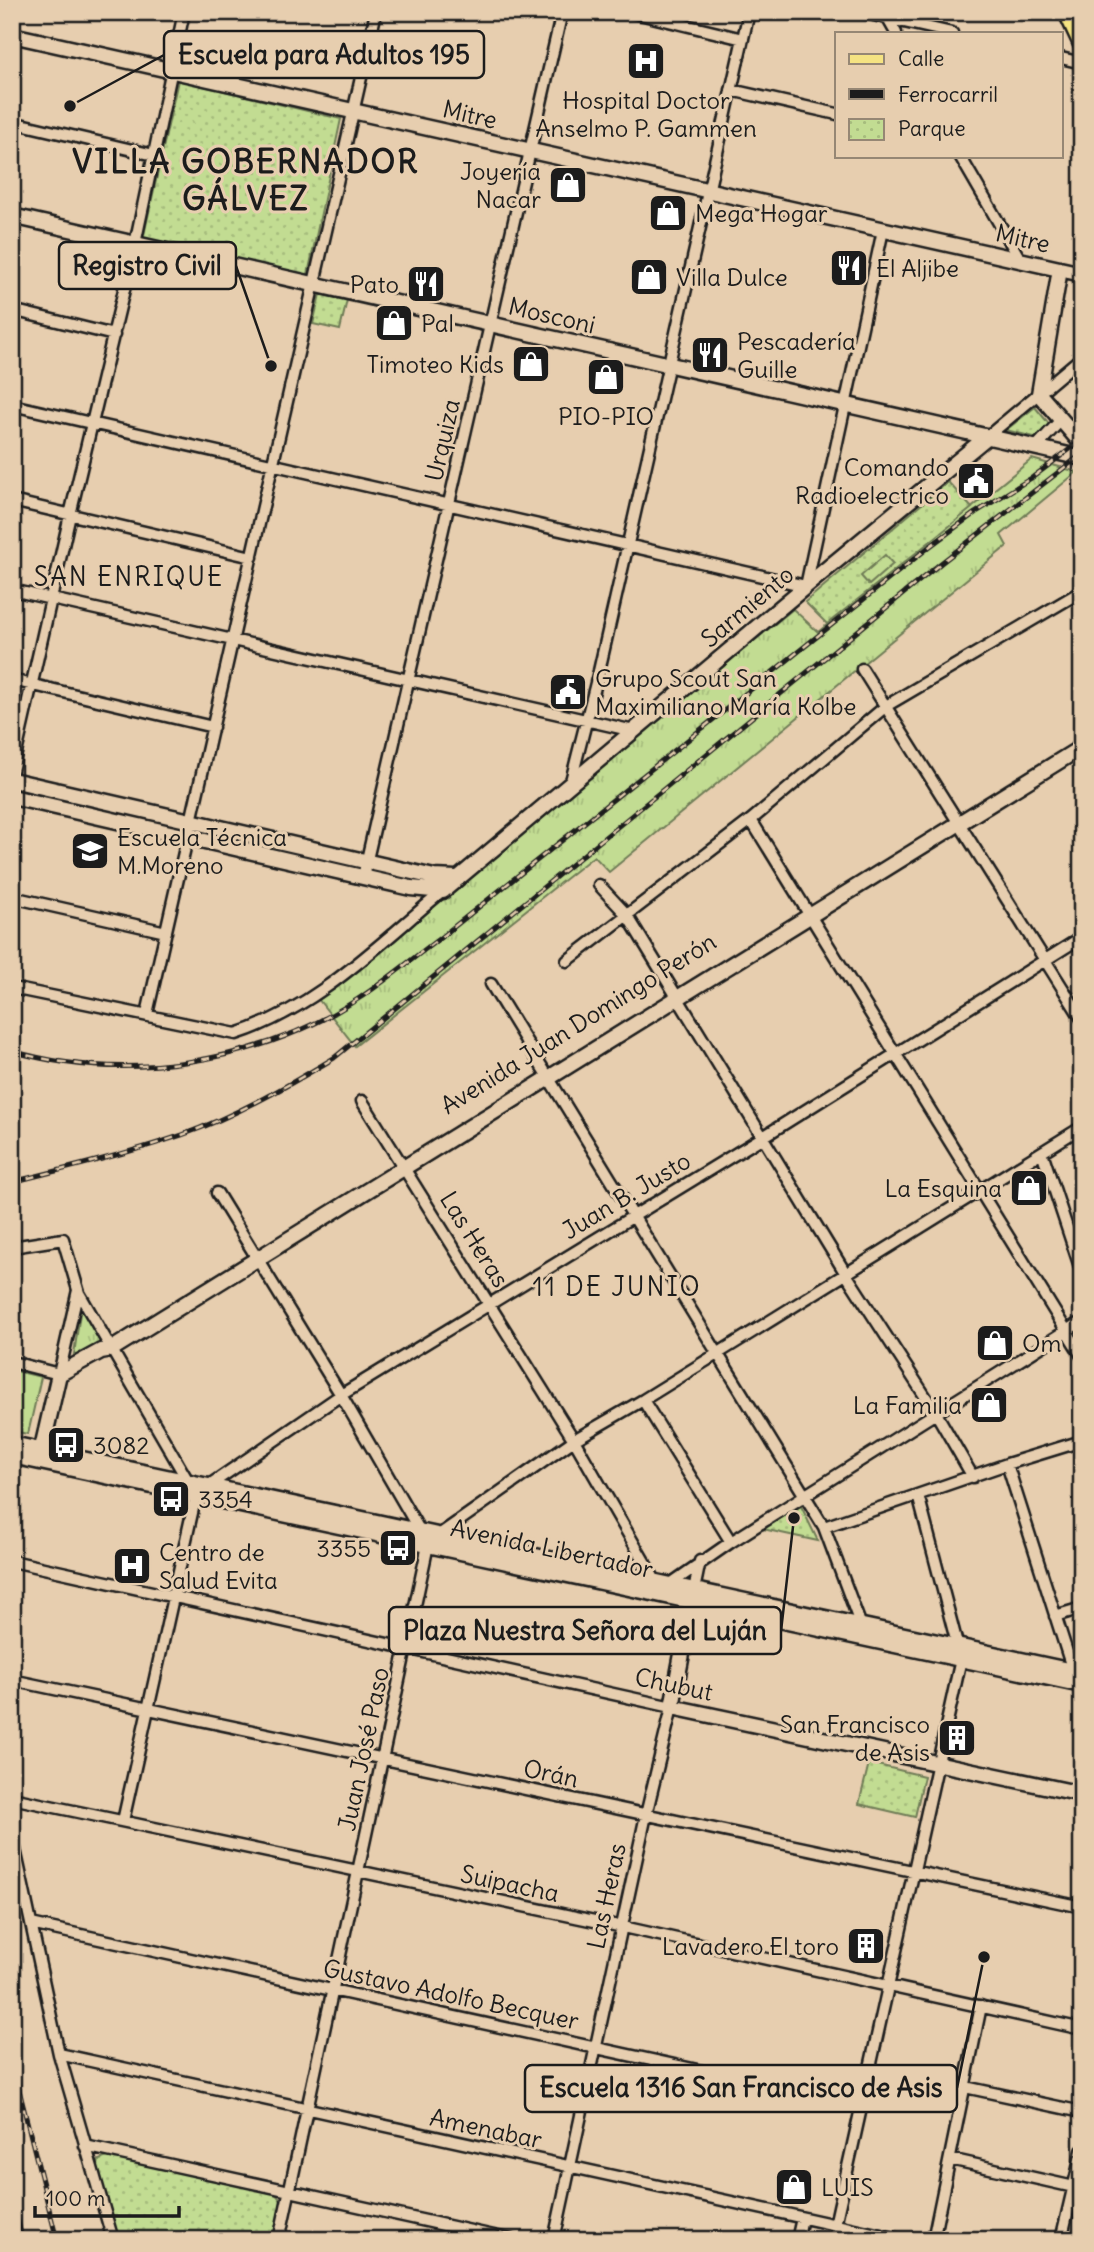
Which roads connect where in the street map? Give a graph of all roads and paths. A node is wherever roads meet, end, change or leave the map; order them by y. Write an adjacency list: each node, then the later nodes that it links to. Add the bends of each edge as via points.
1 (184, 12): 18 (street)
2 (376, 12): 20 (street)
3 (562, 12): 23 (street, Urquiza)
4 (631, 12): 14 (street)
5 (749, 12): 14 (street)
6 (860, 12): 9 (street)
7 (1067, 12): 15 (main road)
8 (1079, 12): 10 (main road)
9 (888, 19): 11 (street); 12 (street)
10 (1082, 19)
11 (894, 32)
12 (946, 32)
13 (12, 35): 18 (main road, Mitre)
14 (743, 39): 19 (street)
15 (1082, 44)
16 (1062, 58): 17 (street)
17 (1082, 63)
18 (171, 70): 20 (main road, Mitre); 24 (street)
19 (731, 90): 21 (street); 26 (street)
20 (354, 111): 23 (main road, Mitre); 33 (street)
21 (835, 114)
22 (12, 122): 24 (street)
23 (530, 150): 26 (main road, Mitre); 35 (street, Urquiza)
24 (154, 155): 29 (street)
25 (961, 158): 30 (street)
26 (708, 191): 28 (main road, Mitre); 38 (street)
27 (12, 216): 29 (main road, Mosconi)
28 (883, 230): 30 (main road, Mitre); 40 (street)
29 (135, 244): 33 (main road, Mosconi); 36 (street)
30 (1021, 261): 31 (main road, Mitre)
31 (1060, 270): 32 (main road, Mitre); 39 (main road)
32 (1082, 274)
33 (314, 285): 35 (main road, Mosconi); 48 (street)
34 (12, 310): 36 (street)
35 (490, 324): 38 (main road, Mosconi); 50 (street, Urquiza)
36 (114, 335): 43 (street)
37 (1082, 357): 39 (street, Sarmiento)
38 (668, 364): 40 (main road, Mosconi); 52 (street)
39 (1039, 394): 42 (main road); 44 (street, Sarmiento)
40 (844, 404): 44 (main road, Mosconi); 54 (street)
41 (12, 405): 43 (street)
42 (1060, 421): 45 (main road); 46 (street)
43 (93, 423): 48 (street); 51 (street)
44 (988, 436): 46 (main road, Mosconi); 54 (main road, Sarmiento)
45 (1082, 444)
46 (1036, 447): 47 (main road, Mosconi)
47 (1082, 458)
48 (273, 464): 50 (street); 53 (street)
49 (12, 501): 51 (street)
50 (448, 504): 52 (street); 61 (street, Urquiza)
51 (69, 515): 53 (street); 57 (street)
52 (627, 545): 54 (street); 64 (street)
53 (252, 557): 58 (street)
54 (806, 586): 66 (main road, Sarmiento)
55 (12, 590): 57 (street)
56 (1082, 591): 63 (street)
57 (51, 599): 58 (street); 62 (street)
58 (233, 640): 61 (street); 65 (street)
59 (862, 669): 63 (street)
60 (12, 680): 62 (street)
61 (408, 680): 64 (street); 77 (street, Urquiza)
62 (31, 685): 65 (street); 69 (street)
63 (886, 706): 73 (street); 74 (street)
64 (588, 719): 66 (street); 71 (street)
65 (213, 727): 75 (street)
66 (634, 731): 71 (main road, Sarmiento)
67 (1082, 738): 74 (main road, Avenida Juan Domingo Perón)
68 (1082, 747): 74 (main road, Avenida Juan Domingo Perón)
69 (12, 771)
70 (12, 780): 75 (main road)
71 (571, 781): 79 (main road, Sarmiento)
72 (12, 797): 76 (main road)
73 (751, 820): 83 (street); 84 (street)
74 (957, 820): 83 (main road, Avenida Juan Domingo Perón); 87 (street)
75 (191, 821): 76 (street); 77 (main road)
76 (188, 837): 78 (main road); 85 (street)
77 (366, 862): 78 (street, Urquiza); 79 (main road)
78 (363, 877): 81 (main road)
79 (456, 878): 81 (main road, Sarmiento)
80 (599, 885): 84 (street)
81 (443, 891): 92 (street, Sarmiento, via 318,994 266,1024 236,1034)
82 (12, 897): 85 (street)
83 (808, 912): 91 (main road, Avenida Juan Domingo Perón); 94 (street)
84 (627, 915): 88 (street); 91 (street)
85 (166, 932): 92 (street)
86 (1082, 937): 87 (street, Juan B. Justo)
87 (1045, 960): 93 (street); 94 (street, Juan B. Justo)
88 (568, 961)
89 (491, 984): 95 (street)
90 (12, 988): 92 (street)
91 (675, 995): 95 (main road, Avenida Juan Domingo Perón); 98 (street)
92 (147, 1014)
93 (1082, 1019)
94 (895, 1053): 98 (street, Juan B. Justo); 101 (street)
95 (546, 1074): 100 (main road, Avenida Juan Domingo Perón); 103 (street)
96 (362, 1101): 100 (street, Las Heras)
97 (1082, 1127): 99 (street)
98 (762, 1138): 103 (street, Juan B. Justo); 107 (street)
99 (1042, 1152): 101 (street); 106 (street)
100 (402, 1164): 105 (main road, Avenida Juan Domingo Perón); 109 (street, Las Heras)
101 (979, 1190): 107 (street); 111 (street)
102 (217, 1193): 105 (street)
103 (633, 1216): 109 (street, Juan B. Justo); 113 (street)
104 (12, 1247): 108 (street, via 63,1239)
105 (255, 1255): 112 (main road, Avenida Juan Domingo Perón); 117 (street)
106 (1082, 1273)
107 (846, 1274): 113 (street); 119 (street)
108 (78, 1289): 112 (street); 116 (street)
109 (489, 1304): 117 (street, Juan B. Justo); 120 (street, Las Heras)
110 (1082, 1321): 111 (street)
111 (1066, 1331): 114 (street); 119 (street)
112 (107, 1347): 116 (main road, Avenida Juan Domingo Perón); 127 (street)
113 (718, 1354): 118 (street); 129 (street)
114 (1082, 1356)
115 (12, 1362): 116 (street)
116 (59, 1374): 124 (main road)
117 (341, 1395): 127 (street, Juan B. Justo); 131 (street)
118 (643, 1400): 120 (street); 132 (street)
119 (936, 1413): 126 (street); 129 (street)
120 (574, 1440): 131 (street); 135 (street, Las Heras)
121 (1082, 1441): 125 (street)
122 (12, 1444): 124 (main road, Avenida Libertador)
123 (12, 1455): 124 (main road, Avenida Libertador)
124 (40, 1456): 127 (main road, Avenida Libertador)
125 (1007, 1464): 126 (street); 139 (street)
126 (973, 1477): 128 (street)
127 (198, 1488): 131 (main road, Avenida Libertador); 136 (street)
128 (918, 1495): 130 (street); 142 (street)
129 (805, 1496): 130 (street); 132 (street)
130 (824, 1527): 140 (street)
131 (429, 1537): 135 (main road, Avenida Libertador); 137 (main road, Avenida Libertador); 141 (street, Juan José Paso)
132 (731, 1542): 134 (street)
133 (12, 1561): 136 (street, Chubut)
134 (700, 1562): 135 (street); 137 (street, Las Heras)
135 (663, 1583): 137 (main road, Avenida Libertador)
136 (174, 1596): 141 (street, Chubut); 147 (street)
137 (693, 1596): 140 (main road, Avenida Libertador); 142 (main road, Avenida Libertador); 146 (main road, Las Heras)
138 (1082, 1608): 139 (street)
139 (1055, 1616): 143 (street)
140 (861, 1626): 142 (main road, Avenida Libertador)
141 (406, 1648): 146 (street, Chubut); 148 (street, Juan José Paso)
142 (960, 1653): 143 (main road, Avenida Libertador); 145 (main road, Avenida Libertador); 149 (street)
143 (1077, 1672)
144 (12, 1680): 147 (street, Orán)
145 (1082, 1685)
146 (672, 1707): 149 (main road, Chubut); 152 (street, Las Heras)
147 (148, 1709): 148 (street, Orán); 153 (street)
148 (382, 1759): 152 (street, Orán); 156 (street, Juan José Paso)
149 (938, 1763): 150 (main road, Chubut); 155 (street)
150 (1082, 1794)
151 (12, 1798): 153 (street, Suipacha)
152 (646, 1815): 155 (street, Orán); 159 (street, Las Heras)
153 (123, 1821): 156 (street, Suipacha)
154 (12, 1835): 158 (street)
155 (912, 1871): 157 (street, Orán); 160 (street)
156 (358, 1873): 159 (street, Suipacha); 161 (street, Juan José Paso)
157 (1082, 1907)
158 (31, 1924): 161 (street, Gustavo Adolfo Becquer); 165 (street)
159 (623, 1927): 160 (street, Suipacha); 164 (street, Las Heras)
160 (888, 1986): 162 (street, Suipacha); 167 (street)
161 (333, 1989): 164 (street, Gustavo Adolfo Becquer); 168 (street, Juan José Paso)
162 (981, 2006): 163 (street, Suipacha); 166 (street)
163 (1082, 2029)
164 (596, 2047): 167 (street, Gustavo Adolfo Becquer); 173 (street, Las Heras)
165 (59, 2054): 168 (street, Amenabar); 170 (street)
166 (965, 2087): 169 (street); 172 (street)
167 (861, 2106): 178 (street)
168 (307, 2110): 173 (street, Amenabar); 175 (street, Juan José Paso)
169 (1082, 2112)
170 (85, 2146): 175 (street); 180 (street)
171 (1082, 2151): 174 (street)
172 (950, 2159): 174 (street); 186 (street)
173 (570, 2167): 177 (street, Amenabar); 183 (street, Las Heras)
174 (1074, 2186): 187 (street)
175 (290, 2190): 181 (street, Juan José Paso); 182 (street)
176 (12, 2218): 179 (street)
177 (803, 2218): 178 (street, Amenabar); 184 (street)
178 (835, 2225): 185 (street, Amenabar)
179 (18, 2240)
180 (113, 2240)
181 (279, 2240)
182 (512, 2240)
183 (554, 2240)
184 (797, 2240)
185 (904, 2240)
186 (933, 2240)
187 (1061, 2240)

